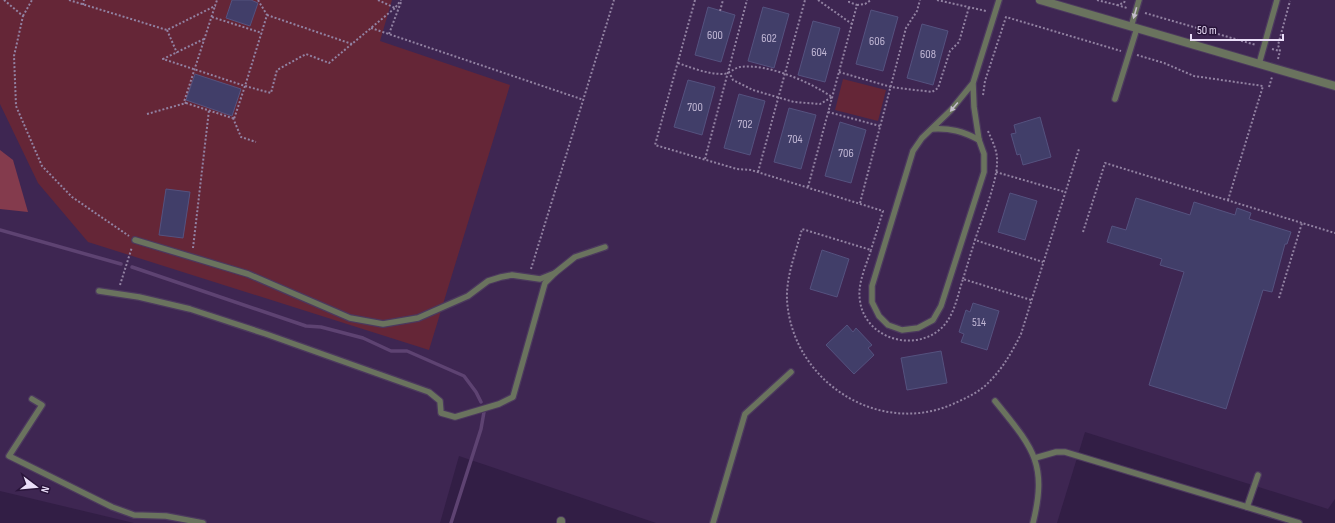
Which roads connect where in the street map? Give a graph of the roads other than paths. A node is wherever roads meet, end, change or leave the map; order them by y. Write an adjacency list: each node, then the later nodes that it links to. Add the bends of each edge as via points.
1 (999, 0): 7 (lane)
2 (1040, 0): 5 (street)
3 (1139, 0): 5 (lane, one-way to 5)
4 (1277, 0): 6 (lane)
5 (1134, 28): 6 (street); 9 (lane)
6 (1259, 64): 8 (street)
7 (973, 83): 10 (lane, one-way to 10); 11 (lane)
8 (1335, 86)
9 (1115, 100)
10 (932, 128): 11 (lane, via 947,128); 11 (lane, via 913,151 872,286 872,302 879,316 888,325 902,330 918,328 933,320 941,306 984,172 984,154)
11 (979, 140)
12 (135, 240): 14 (lane, via 248,274 350,318 383,324 418,318 468,296 488,281 501,277 512,275 540,279)
13 (605, 247): 14 (lane, via 575,257)
14 (555, 273): 15 (lane, via 545,283 513,397 499,404 455,417 441,413 440,401 428,392 266,334 190,309)
15 (99, 291)
16 (791, 372): 23 (lane, via 745,414)
17 (32, 399): 22 (lane, via 42,405 9,456 112,507 134,515 166,516)
18 (995, 401): 19 (lane, via 1023,436)
19 (1035, 458): 21 (lane, via 1065,452); 24 (lane, via 1039,478 1038,502)
20 (1258, 475): 21 (lane)
21 (1247, 507): 25 (lane)
22 (203, 523)
23 (713, 523)
24 (1033, 523)
25 (1299, 523)

